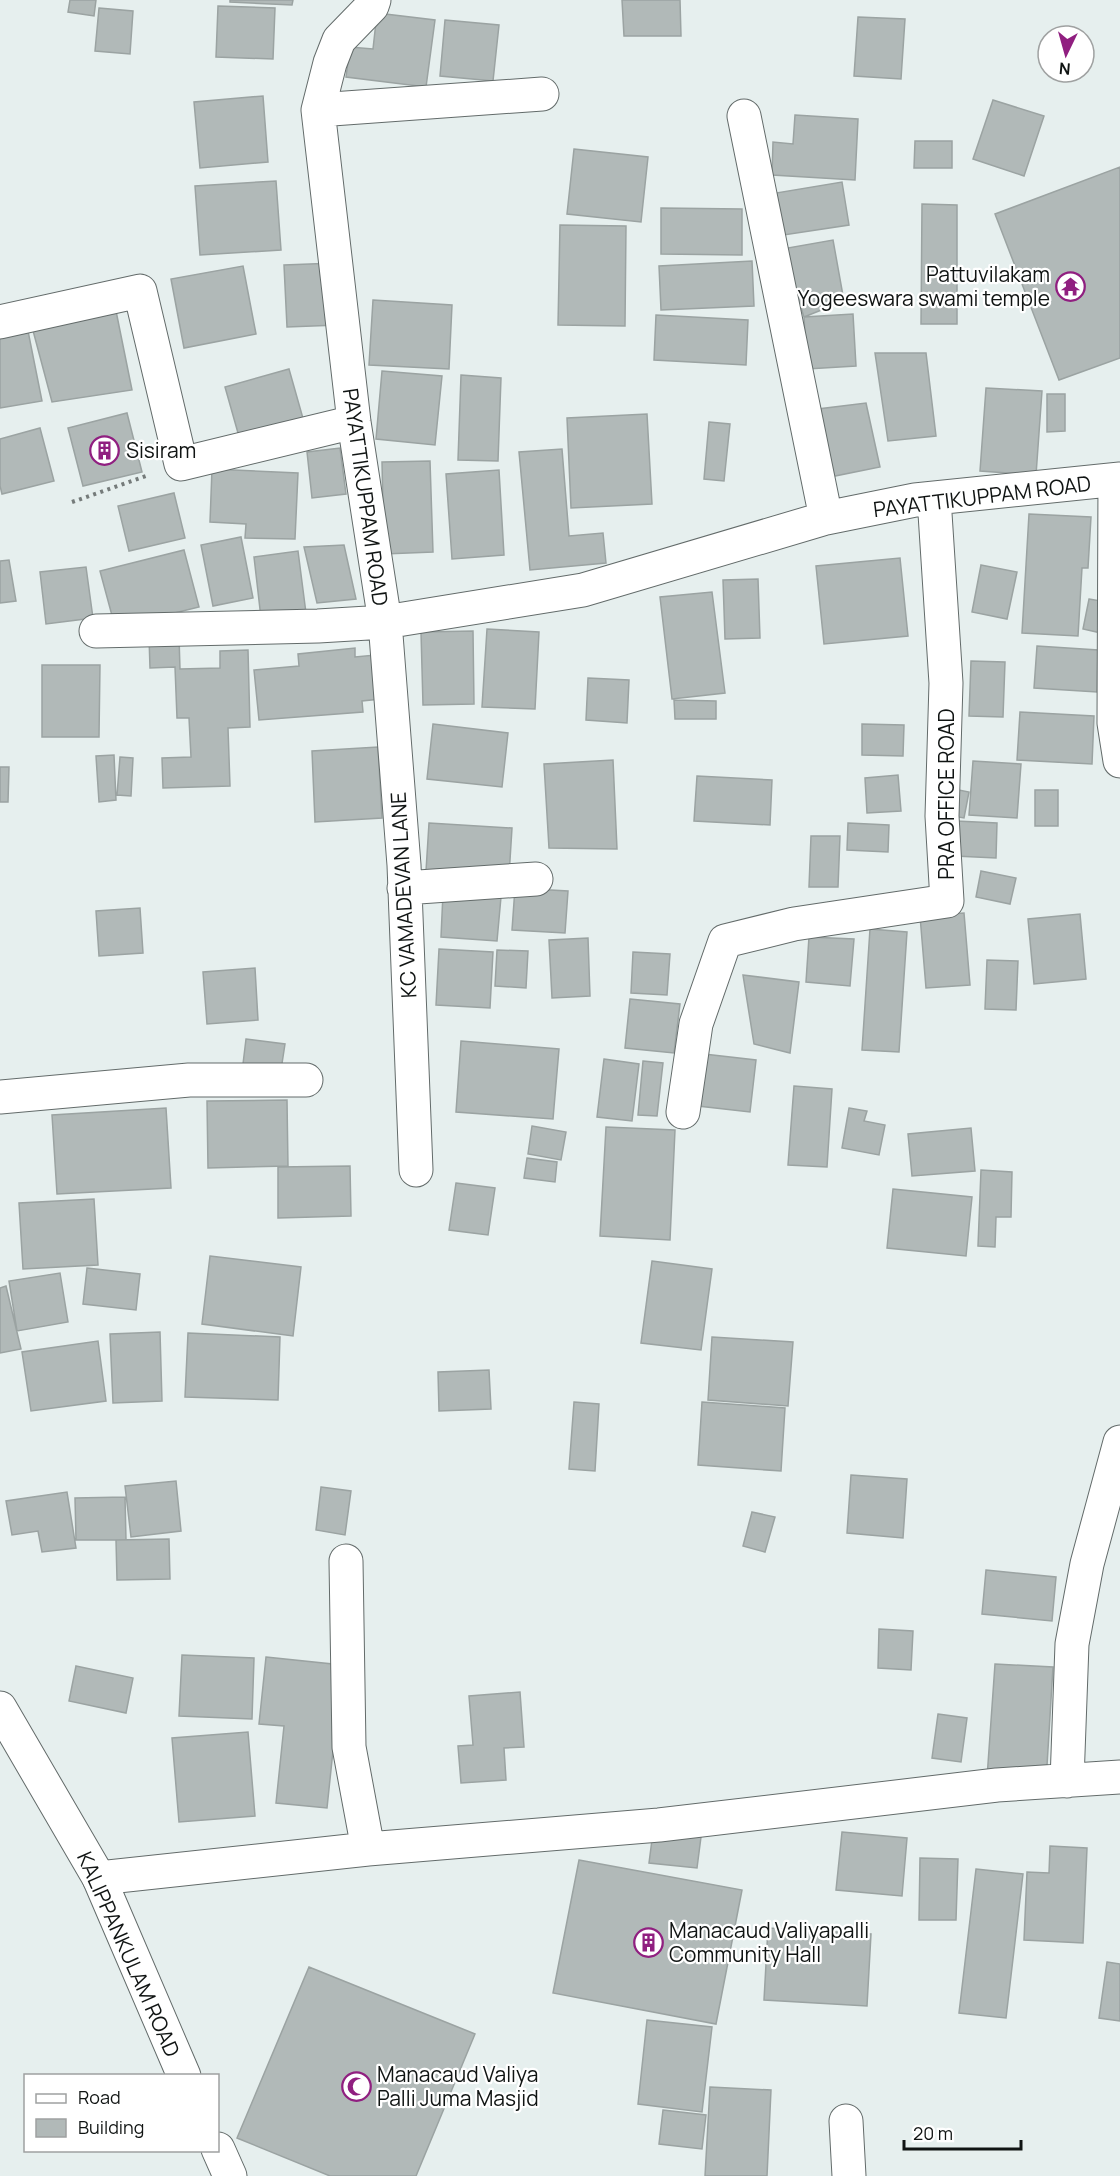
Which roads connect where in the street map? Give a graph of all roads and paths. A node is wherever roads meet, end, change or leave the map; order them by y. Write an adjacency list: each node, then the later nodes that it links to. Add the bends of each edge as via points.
1 (374, 0): 3 (street, PAYATTIKUPPAM ROAD, via 339,40)
2 (542, 94): 3 (street)
3 (318, 110): 6 (street, PAYATTIKUPPAM ROAD)
4 (744, 116): 11 (street)
5 (0, 322): 7 (street, via 140,291)
6 (354, 422): 7 (street); 12 (street, PAYATTIKUPPAM ROAD)
7 (181, 464): 10 (path)
8 (1118, 479): 9 (street, PAYATTIKUPPAM ROAD); 14 (street, via 1114,723)
9 (934, 498): 11 (street, PAYATTIKUPPAM ROAD); 19 (street, PRA OFFICE ROAD, via 946,682 942,816 947,901 794,924 725,941 696,1024)
10 (72, 502)
11 (826, 518): 12 (street, PAYATTIKUPPAM ROAD, via 584,590)
12 (385, 622): 13 (street); 16 (street, KC VAMADEVAN LANE)
13 (96, 631)
14 (1120, 761)
15 (536, 879): 16 (street)
16 (404, 888): 20 (street, KC VAMADEVAN LANE)
17 (306, 1080): 18 (street, via 189,1080)
18 (0, 1097)
19 (683, 1112)
20 (416, 1170)
21 (1120, 1442): 25 (street, via 1087,1564 1072,1644)
22 (346, 1562): 26 (street, via 349,1747)
23 (0, 1708): 27 (street, KALIPPANKULAM ROAD)
24 (1120, 1777): 25 (street)
25 (1067, 1781): 26 (street, via 997,1785 659,1825)
26 (368, 1849): 27 (street)
27 (99, 1878): 28 (street, KALIPPANKULAM ROAD)
28 (183, 2074)
29 (846, 2121): 32 (street)
30 (219, 2151): 31 (street)
31 (230, 2176)
32 (849, 2176)

